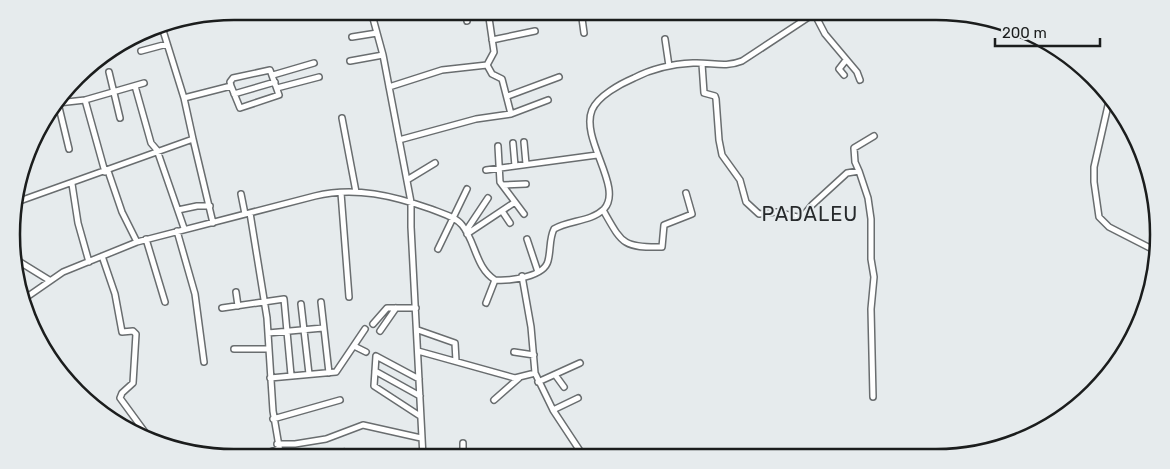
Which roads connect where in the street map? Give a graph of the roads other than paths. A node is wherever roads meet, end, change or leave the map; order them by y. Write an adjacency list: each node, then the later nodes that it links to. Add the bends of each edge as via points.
1 (373, 20): 8 (street)
2 (489, 20): 12 (street)
3 (582, 20): 9 (street)
4 (799, 20): 19 (street, via 742,61 728,66)
5 (819, 20): 17 (street, via 825,34)
6 (535, 31): 12 (street)
7 (163, 32): 13 (street)
8 (377, 33): 10 (street); 15 (street)
9 (584, 34)
10 (352, 37)
11 (665, 39): 21 (street)
12 (492, 40): 20 (street, via 494,56)
13 (166, 44): 14 (street); 36 (street)
14 (141, 51)
15 (383, 55): 16 (street); 32 (street)
16 (350, 60)
17 (846, 60): 24 (street, via 838,69); 27 (street)
18 (314, 63): 23 (street)
19 (702, 64): 21 (street); 60 (street, via 704,94 716,99 722,155 740,180 746,202 759,214 776,212 803,216 848,173)
20 (487, 65): 32 (street, via 442,70); 35 (street, via 492,74 502,79)
21 (669, 66): 53 (street, via 634,78 596,104 591,122)
22 (108, 72): 33 (street)
23 (273, 75): 29 (street); 31 (street, via 268,70 233,78)
24 (844, 75)
25 (319, 77): 29 (street)
26 (559, 77): 35 (street)
27 (860, 80)
28 (144, 83): 30 (street)
29 (276, 85): 34 (street); 34 (street, via 278,97 240,108)
30 (135, 86): 33 (street); 52 (street, via 151,143)
31 (231, 86): 34 (street); 36 (street)
32 (389, 87): 47 (street)
33 (114, 92): 37 (street); 43 (street)
34 (234, 94)
35 (508, 96): 42 (street)
36 (184, 98): 46 (street)
37 (85, 100): 39 (street); 59 (street)
38 (548, 100): 42 (street)
39 (66, 102)
40 (1108, 106): 89 (street, via 1094,167 1099,217 1109,227)
41 (60, 110): 51 (street)
42 (511, 114): 47 (street, via 476,119)
43 (120, 118)
44 (342, 118): 66 (street)
45 (874, 136): 60 (street, via 854,148)
46 (193, 139): 52 (street); 74 (street)
47 (399, 140): 61 (street)
48 (524, 142): 55 (street)
49 (512, 143): 56 (street)
50 (498, 146): 57 (street)
51 (69, 148)
52 (158, 150): 59 (street); 75 (street)
53 (597, 155): 55 (street); 76 (street, via 610,194)
54 (435, 163): 61 (street)
55 (526, 164): 56 (street)
56 (515, 166): 57 (street)
57 (500, 168): 58 (street); 64 (street)
58 (486, 170)
59 (106, 171): 62 (street); 88 (street)
60 (859, 171): 140 (street, via 871,219)
61 (407, 180): 72 (street)
62 (72, 184): 71 (street); 92 (street)
63 (526, 184): 64 (street)
64 (503, 185): 73 (street)
65 (467, 189): 80 (street)
66 (356, 192): 67 (street); 72 (street, via 376,193)
67 (341, 193): 78 (street, via 323,194); 100 (street)
68 (686, 193): 76 (street, via 692,214 664,225 662,247 620,240)
69 (241, 194): 78 (street)
70 (488, 198): 85 (street)
71 (23, 199)
72 (411, 202): 80 (street); 109 (street)
73 (516, 202): 77 (street); 79 (street)
74 (210, 206): 75 (street); 81 (street)
75 (178, 210): 83 (street)
76 (603, 210): 94 (street, via 554,229 548,262)
77 (502, 211): 82 (street); 85 (street)
78 (248, 213): 81 (street); 101 (street)
79 (524, 214)
80 (453, 219): 85 (street, via 462,224); 90 (street)
81 (213, 223): 83 (street)
82 (510, 223)
83 (184, 228): 84 (street)
84 (177, 231): 86 (street); 126 (street, via 195,294)
85 (467, 233): 97 (street, via 479,261)
86 (146, 239): 88 (street); 102 (street)
87 (527, 239): 94 (street)
88 (137, 242): 91 (street)
89 (1150, 248)
90 (438, 249)
91 (102, 256): 92 (street); 147 (street, via 115,294 122,332 133,331 136,334 134,383 120,398)
92 (89, 262): 96 (street)
93 (22, 263): 96 (street)
94 (538, 272): 95 (street)
95 (522, 276): 97 (street); 124 (street)
96 (49, 280): 99 (street)
97 (495, 280): 104 (street)
98 (236, 292): 106 (street)
99 (29, 295)
100 (349, 297)
101 (264, 301): 106 (street); 116 (street, via 284,299); 117 (street)
102 (165, 302)
103 (321, 302): 111 (street)
104 (486, 303)
105 (301, 304): 113 (street)
106 (238, 306): 107 (street)
107 (222, 308)
108 (396, 308): 109 (street); 110 (street, via 384,310); 115 (street)
109 (416, 308): 114 (street)
110 (372, 324)
111 (323, 328): 113 (street); 129 (street)
112 (365, 329): 118 (street)
113 (304, 330): 116 (street); 131 (street)
114 (418, 330): 121 (street); 125 (street, via 455,342)
115 (380, 331)
116 (287, 332): 117 (street); 132 (street)
117 (268, 333): 120 (street)
118 (354, 346): 122 (street); 129 (street, via 339,370)
119 (234, 349): 120 (street)
120 (269, 349): 134 (street)
121 (418, 351): 125 (street); 136 (street)
122 (366, 352)
123 (514, 352): 124 (street)
124 (534, 355): 130 (street)
125 (456, 361): 135 (street)
126 (204, 362)
127 (580, 363): 133 (street)
128 (375, 371): 136 (street, via 376,356); 139 (street); 145 (street, via 374,386)
129 (329, 373): 131 (street)
130 (535, 373): 135 (street); 137 (street)
131 (309, 374): 132 (street)
132 (291, 376): 134 (street)
133 (556, 376): 137 (street); 138 (street)
134 (270, 378): 146 (street)
135 (519, 378): 143 (street)
136 (419, 379): 139 (street)
137 (538, 382): 144 (street)
138 (564, 387)
139 (420, 396): 145 (street)
140 (873, 397)
141 (578, 398): 144 (street)
142 (340, 400): 146 (street)
143 (494, 400)
144 (553, 410): 155 (street)
145 (420, 416): 148 (street)
146 (274, 420): 150 (street)
147 (142, 428)
148 (421, 438): 150 (street, via 363,425 326,439); 153 (street)
149 (463, 442): 154 (street)
150 (278, 446): 151 (street); 152 (street)
151 (272, 449)
152 (278, 449)
153 (422, 449)
154 (463, 449)
155 (579, 449)

